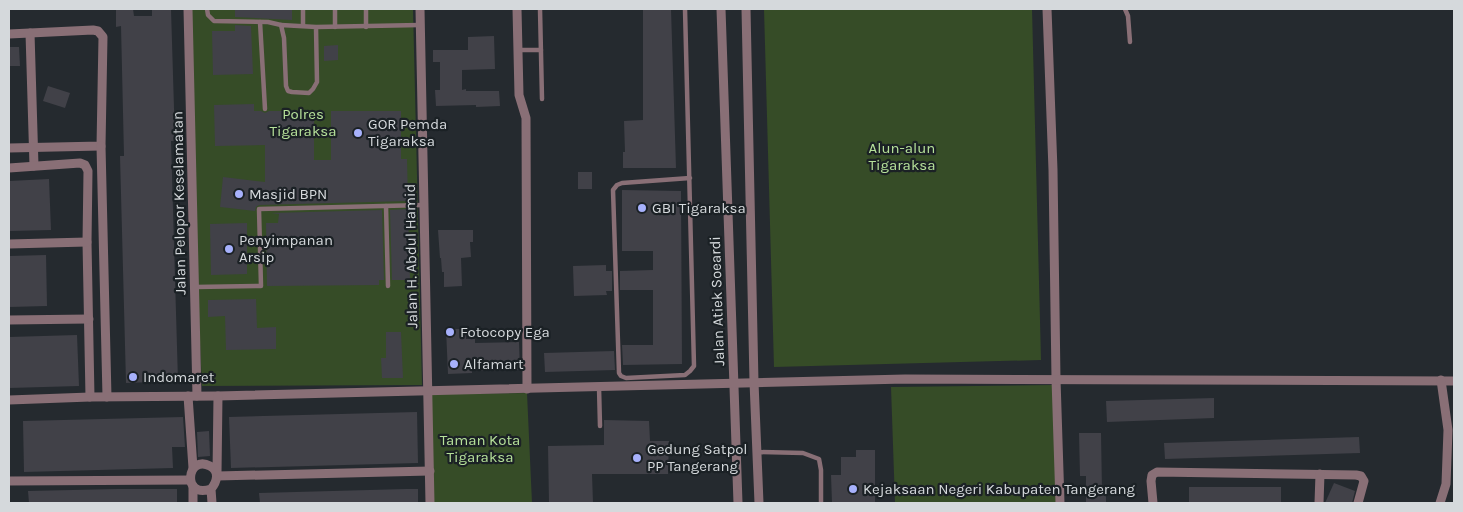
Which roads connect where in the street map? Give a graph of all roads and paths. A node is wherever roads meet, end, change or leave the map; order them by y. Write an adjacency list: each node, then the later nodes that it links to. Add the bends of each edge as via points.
1 (188, 9): 41 (street, Jalan Pelopor Keselamatan)
2 (208, 9): 14 (lane, via 208,16 214,21)
3 (303, 9): 16 (lane)
4 (335, 9): 20 (lane)
5 (366, 9): 18 (lane)
6 (420, 9): 17 (street, Jalan H. Abdul Hamid)
7 (517, 9): 24 (street)
8 (540, 9): 25 (lane)
9 (685, 9): 33 (lane)
10 (721, 9): 48 (street, Jalan Atiek Soeardi)
11 (746, 9): 47 (street)
12 (1048, 9): 44 (street)
13 (1125, 9): 23 (lane)
14 (260, 22): 15 (lane); 27 (lane)
15 (281, 25): 16 (lane); 19 (lane, via 286,86 292,92 309,92 317,82)
16 (303, 25): 19 (lane)
17 (420, 25): 18 (lane); 34 (street, Jalan H. Abdul Hamid)
18 (366, 26): 20 (lane)
19 (316, 27): 20 (lane)
20 (335, 27)
21 (30, 33): 22 (street); 28 (street, via 93,30 103,37); 29 (street)
22 (9, 34)
23 (1130, 42)
24 (518, 50): 25 (lane); 50 (street, via 519,95 526,118)
25 (541, 50): 26 (lane)
26 (542, 99)
27 (265, 109)
28 (101, 146): 29 (street); 40 (street)
29 (32, 147): 30 (street); 31 (street)
30 (9, 148)
31 (34, 166): 32 (street); 36 (street, via 85,165 88,171)
32 (9, 168)
33 (690, 178): 33 (lane, via 694,366 685,375 626,378 618,373 613,190 622,182)
34 (424, 205): 35 (lane); 51 (street, Jalan H. Abdul Hamid)
35 (386, 206): 38 (lane); 41 (lane, via 259,209 261,286)
36 (87, 242): 37 (street); 39 (street)
37 (9, 244)
38 (388, 286)
39 (88, 287): 40 (street); 43 (street)
40 (104, 287): 55 (street)
41 (195, 287): 52 (street, Jalan Pelopor Keselamatan)
42 (9, 320): 43 (street)
43 (89, 320): 54 (street)
44 (1056, 379): 45 (street); 47 (street); 72 (street)
45 (1441, 380): 46 (street); 76 (street, via 1448,430 1446,484)
46 (1454, 381)
47 (754, 382): 48 (street); 58 (street)
48 (734, 383): 49 (street); 69 (street, Jalan Atiek Soeardi)
49 (600, 387): 50 (street); 57 (lane)
50 (527, 389): 51 (street)
51 (428, 391): 53 (street); 60 (street, Jalan H. Abdul Hamid)
52 (192, 396): 53 (street); 55 (street); 59 (street, Jalan Pelopor Keselamatan)
53 (218, 396): 62 (street)
54 (90, 397): 55 (street); 56 (street)
55 (107, 397)
56 (9, 400)
57 (600, 426)
58 (758, 452): 70 (street); 71 (lane, via 803,453 819,459)
59 (193, 468): 62 (street, via 206,464); 64 (street, via 190,474)
60 (430, 471): 62 (street); 68 (street, Jalan H. Abdul Hamid)
61 (1320, 474): 73 (street, via 1157,472 1151,481); 74 (street); 75 (street, via 1361,476 1364,481)
62 (217, 475): 65 (street)
63 (9, 481): 64 (street)
64 (192, 483): 65 (street, via 198,490); 66 (street)
65 (211, 489): 67 (street)
66 (193, 503)
67 (212, 503)
68 (430, 503)
69 (738, 503)
70 (758, 503)
71 (821, 503)
72 (1060, 503)
73 (1152, 503)
74 (1319, 503)
75 (1358, 503)
76 (1440, 503)

